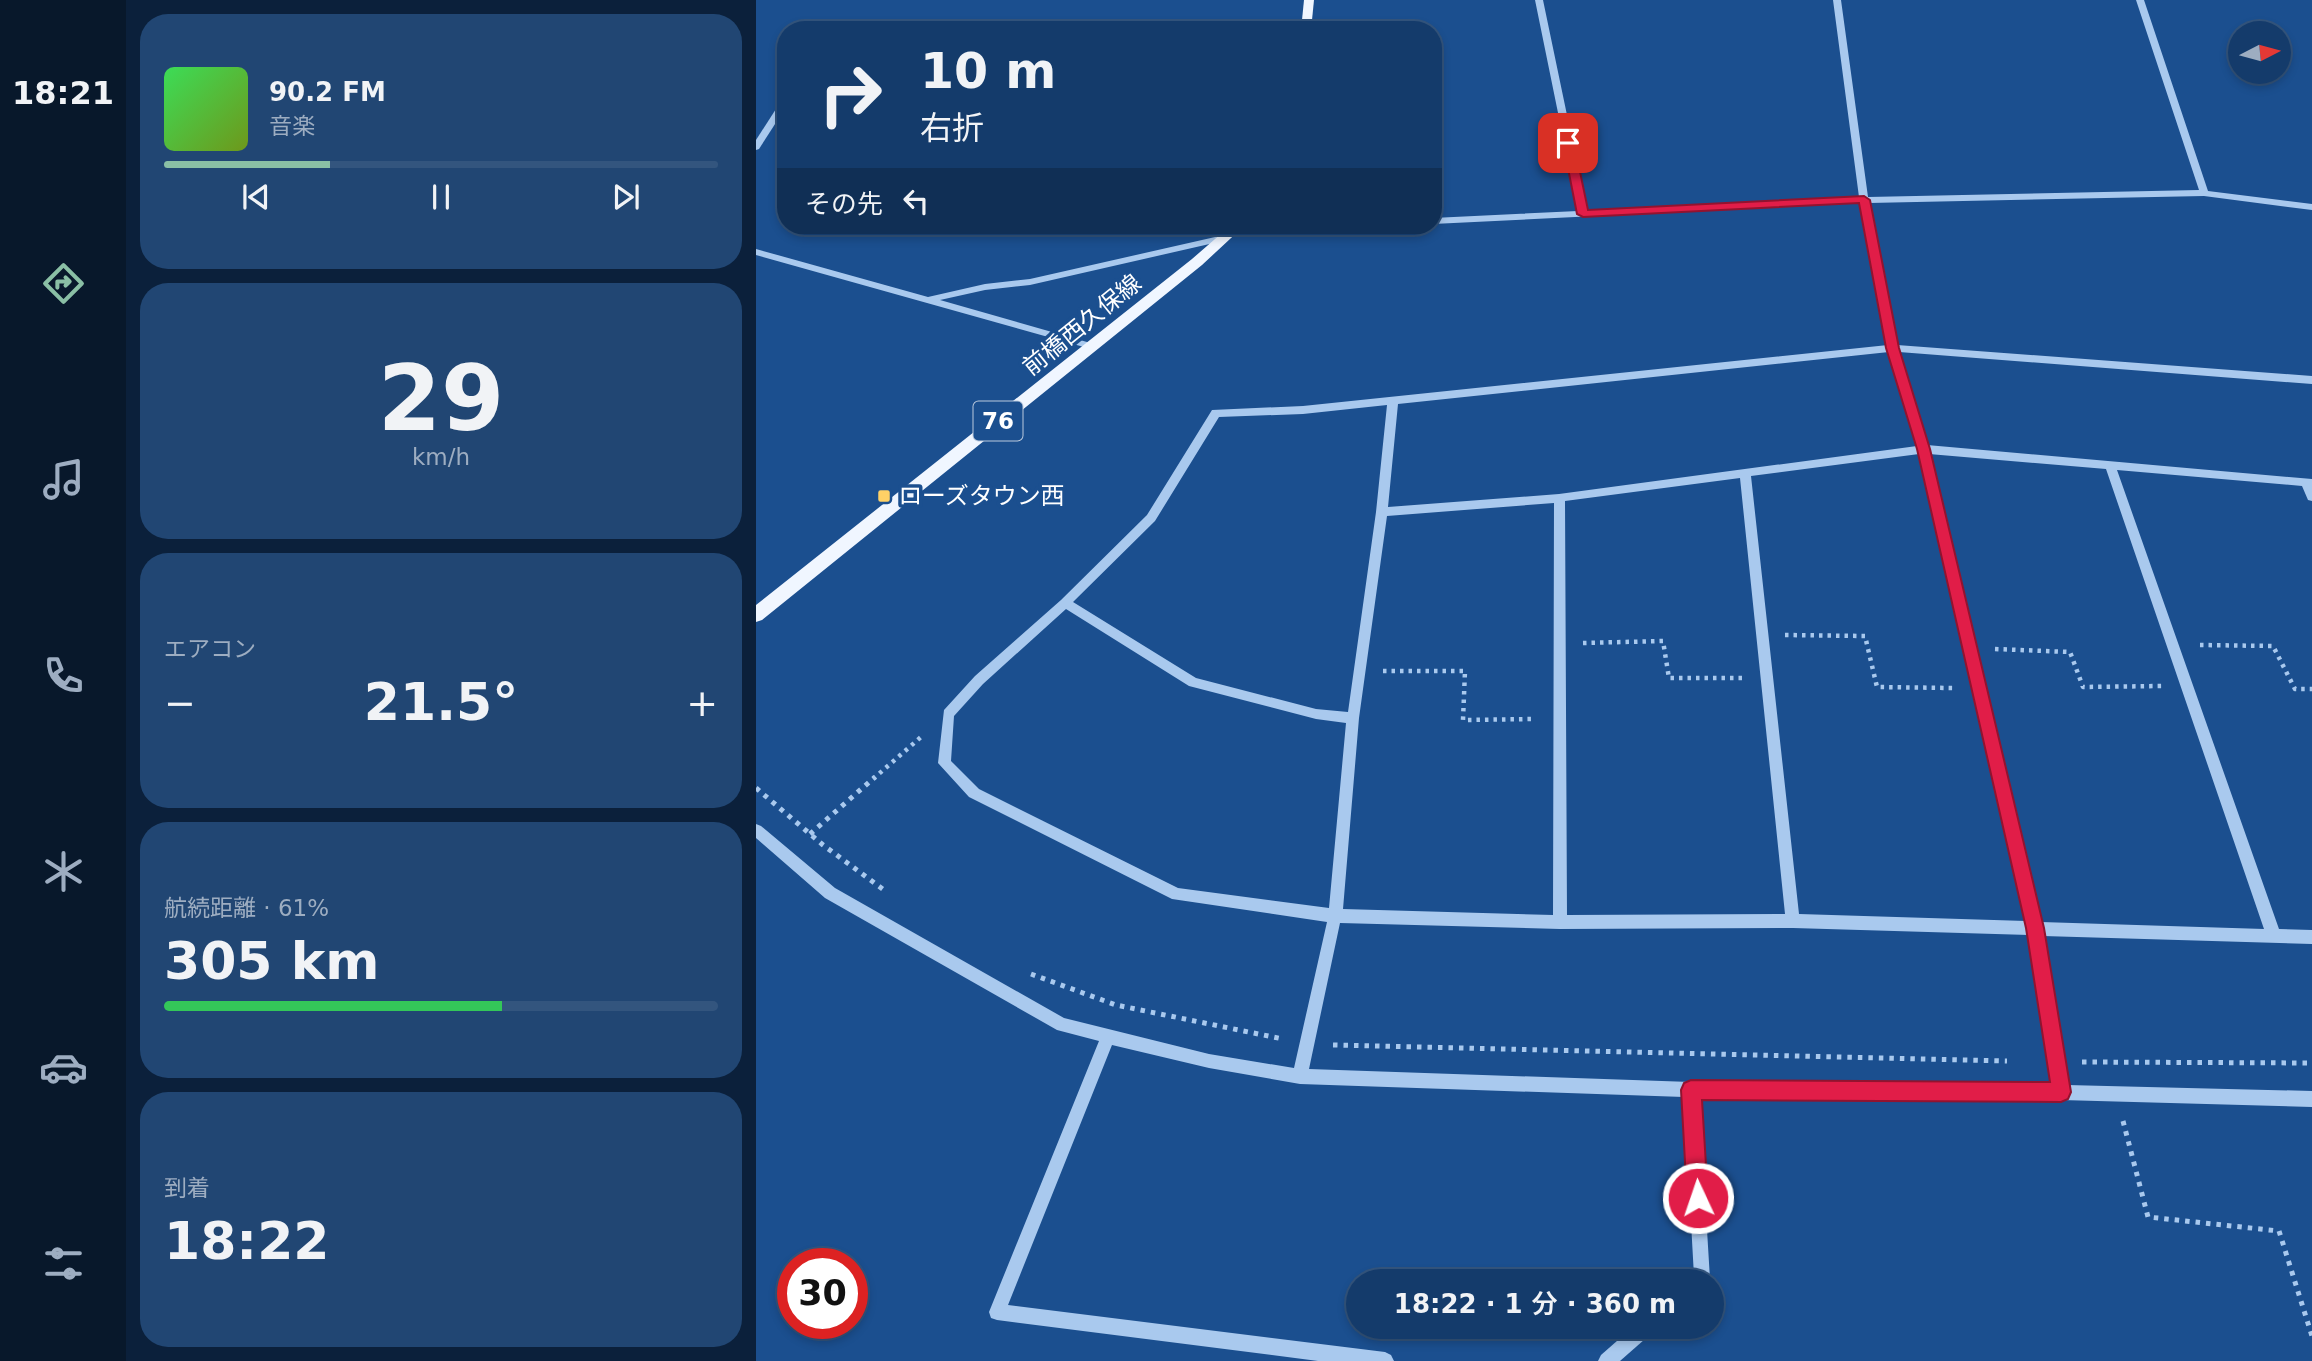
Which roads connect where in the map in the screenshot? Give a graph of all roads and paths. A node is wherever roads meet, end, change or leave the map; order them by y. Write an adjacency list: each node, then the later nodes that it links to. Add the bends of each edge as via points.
1 (1309, 0): 5 (main road)
2 (1539, 0): 11 (street)
3 (1837, 0): 9 (street)
4 (2140, 0): 8 (street)
5 (1307, 21)
6 (777, 114): 7 (street)
7 (756, 147)
8 (2204, 193): 9 (street); 10 (street)
9 (1864, 200): 11 (street); 18 (street)
10 (2312, 207)
11 (1583, 214): 12 (street)
12 (1442, 221)
13 (1228, 235): 14 (main road, 前橋西久保線 / 76)
14 (1224, 238): 16 (street); 17 (main road, 前橋西久保線 / 76)
15 (756, 252): 16 (street)
16 (928, 300): 17 (street)
17 (1091, 346): 29 (main road, 前橋西久保線 / 76)
18 (1893, 348): 19 (street); 20 (street); 21 (street)
19 (2312, 380)
20 (1393, 399): 27 (street); 28 (street, via 1303,410 1216,413 1151,518)
21 (1923, 449): 22 (street); 23 (street); 33 (street)
22 (2110, 465): 24 (street); 32 (street)
23 (1745, 472): 26 (street); 30 (street)
24 (2308, 482): 25 (street)
25 (2312, 497)
26 (1559, 498): 27 (street); 31 (street)
27 (1382, 512): 34 (street)
28 (1065, 603): 39 (street); 40 (street, via 1193,682 1316,714)
29 (756, 615)
30 (1763, 634): 35 (street); 37 (path, via 1865,636 1877,687)
31 (1559, 643): 35 (path, via 1663,641 1669,678); 41 (street)
32 (2173, 645): 36 (street); 38 (path, via 2273,646 2295,689)
33 (1969, 649): 36 (path, via 2070,652 2083,687); 37 (street)
34 (1360, 671): 40 (street); 41 (path, via 1465,671 1463,720)
35 (1767, 678): 47 (street)
36 (2187, 686): 50 (street)
37 (1979, 688): 49 (street)
38 (2312, 690)
39 (948, 714): 44 (path); 46 (street, via 944,763 974,793 1177,894)
40 (1353, 718): 46 (street)
41 (1559, 718): 48 (street)
42 (756, 788): 44 (path)
43 (756, 830): 53 (street, via 830,893 1062,1025)
44 (810, 834): 45 (path)
45 (885, 891)
46 (1335, 916): 48 (street); 54 (street)
47 (1794, 921): 48 (street); 49 (street)
48 (1560, 922)
49 (2035, 928): 50 (street); 55 (street)
50 (2274, 936): 51 (street)
51 (2312, 937)
52 (1020, 970): 54 (path, via 1116,1005)
53 (1108, 1037): 57 (street); 65 (street, via 997,1312)
54 (1306, 1044): 55 (path); 57 (street)
55 (2055, 1062): 56 (path); 59 (street)
56 (2312, 1063)
57 (1300, 1076): 58 (street)
58 (1691, 1090): 59 (street); 62 (street)
59 (2061, 1092): 60 (street)
60 (2115, 1093): 61 (street); 63 (path, via 2148,1217 2279,1231)
61 (2312, 1099)
62 (1701, 1269)
63 (2312, 1336)
64 (1632, 1339): 66 (street)
65 (1385, 1361)
66 (1607, 1361)

